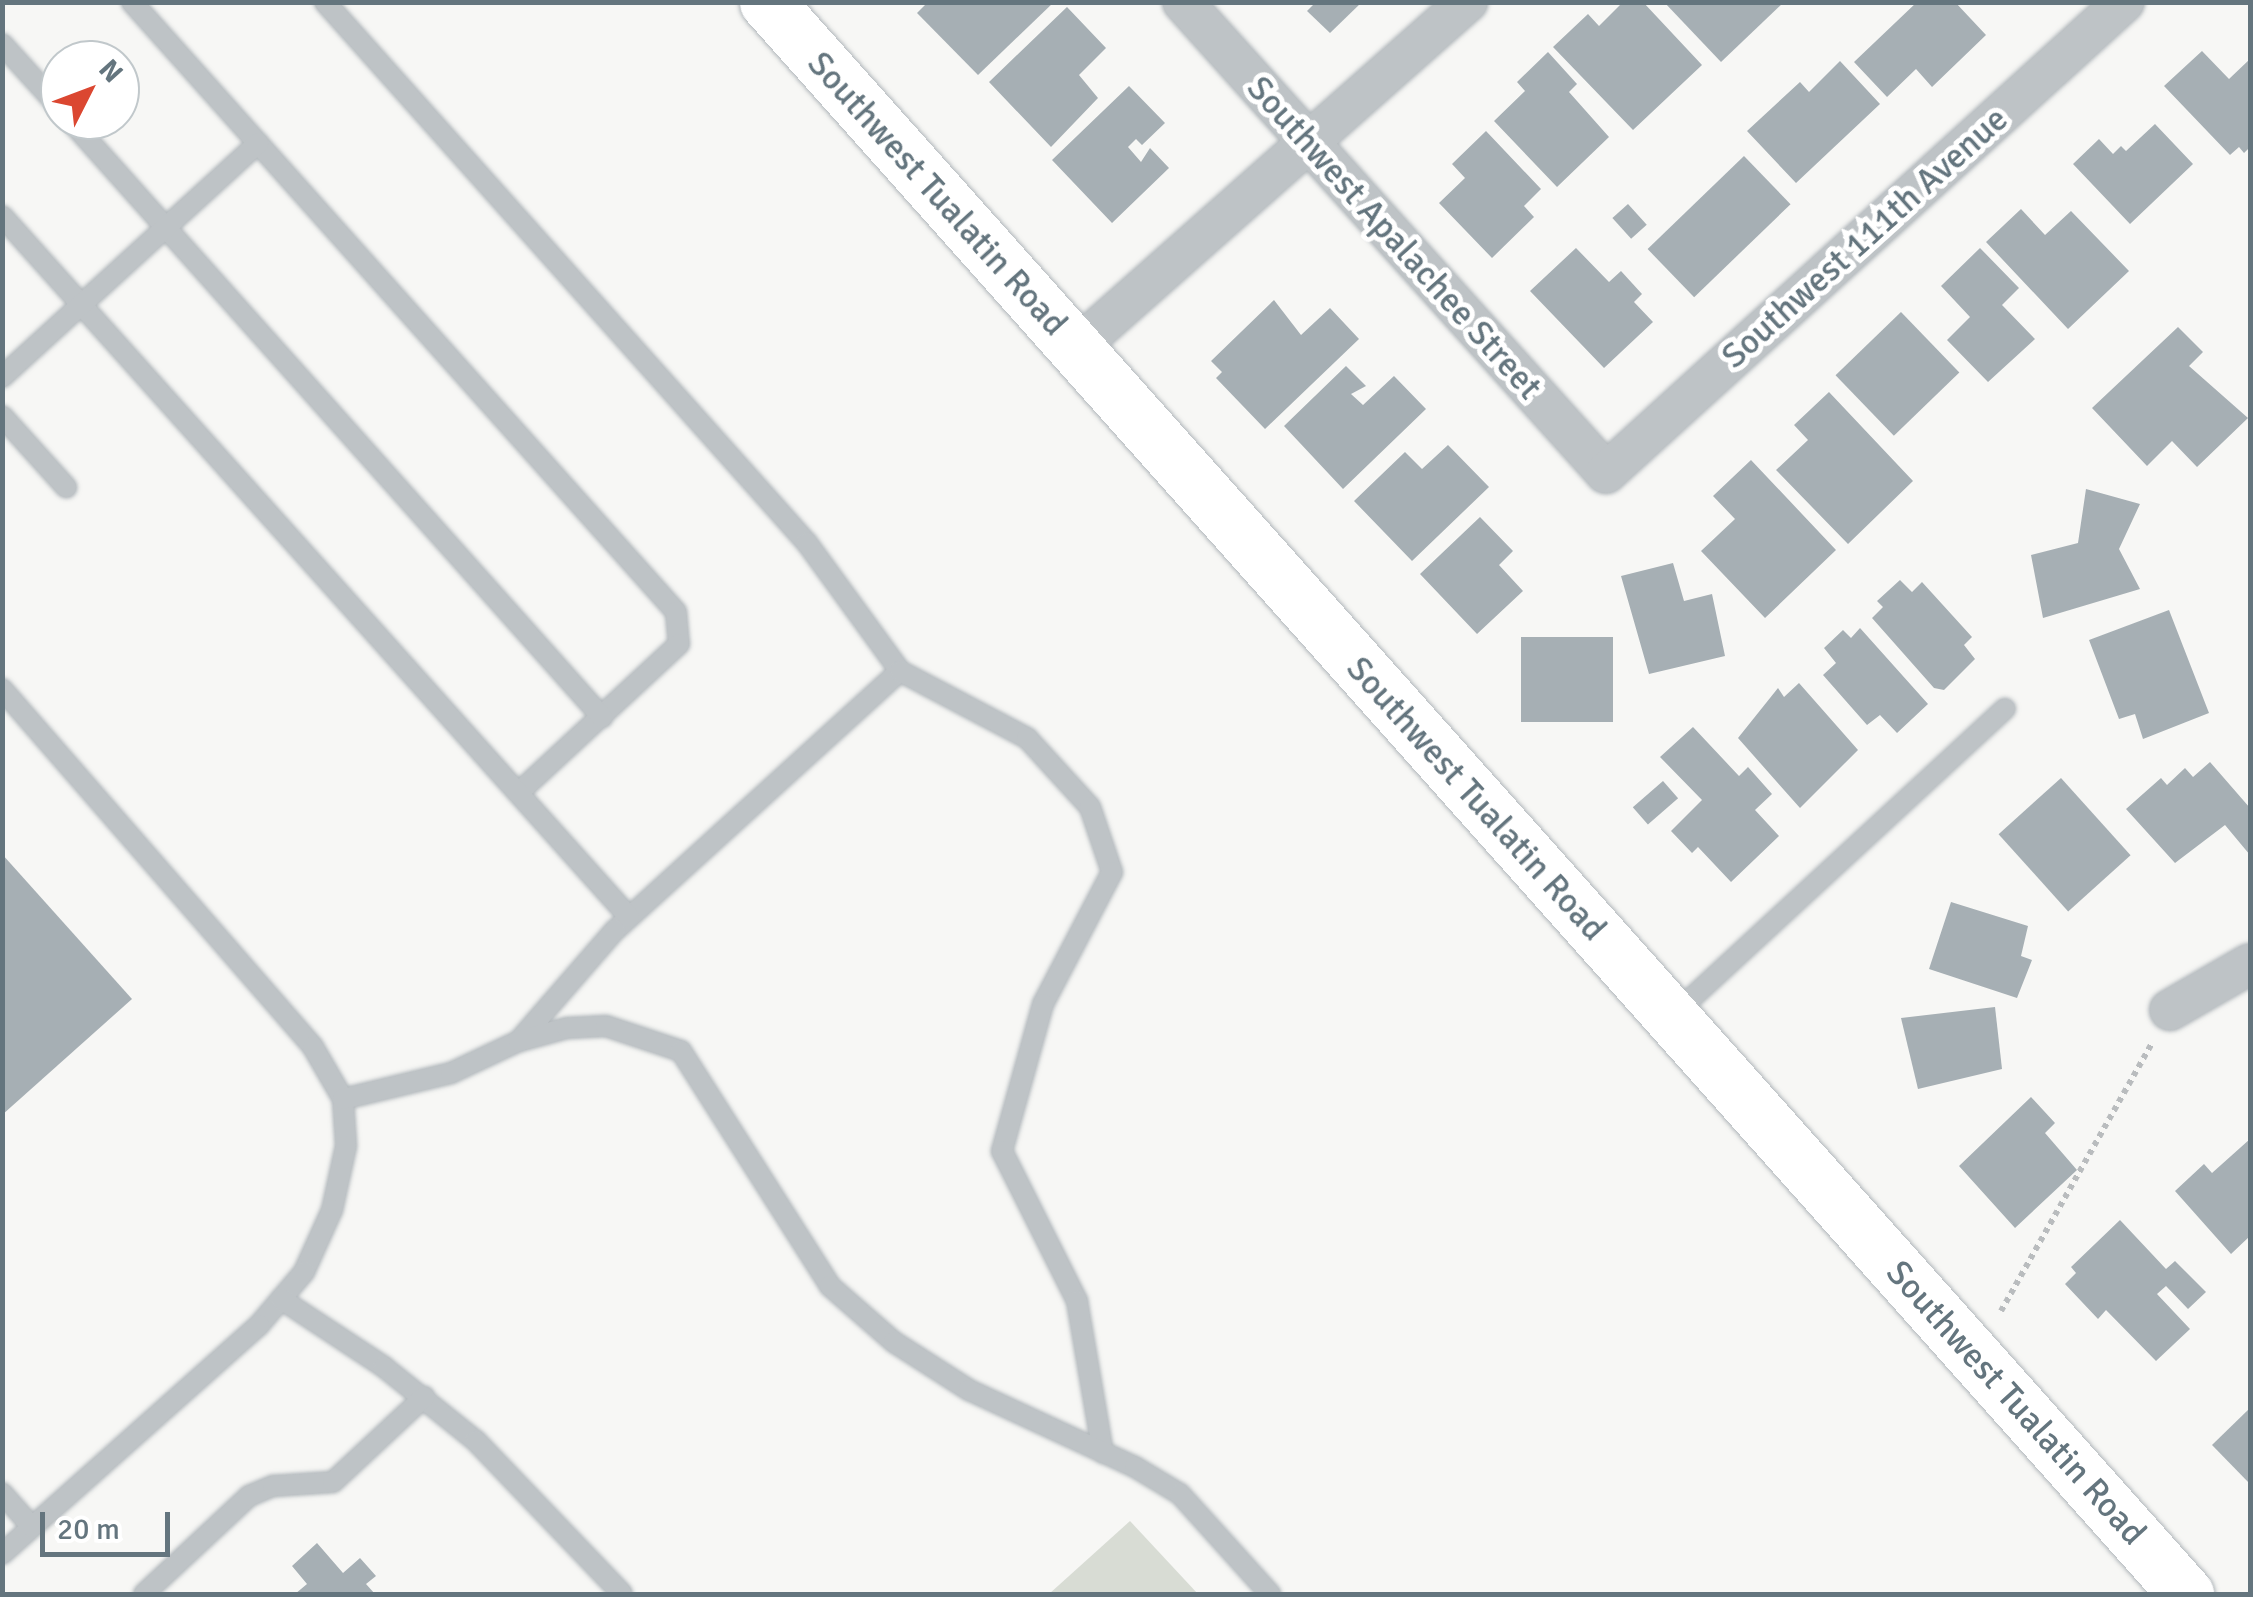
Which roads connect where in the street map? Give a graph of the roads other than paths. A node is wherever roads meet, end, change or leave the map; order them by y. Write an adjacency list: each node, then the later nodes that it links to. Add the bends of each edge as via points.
1 (132, 2): 10 (lane)
2 (325, 2): 20 (lane, via 807,543)
3 (768, 2): 15 (main road, Southwest Tualatin Road)
4 (1183, 2): 11 (street, Southwest Apalachee Street)
5 (1468, 2): 11 (street)
6 (2124, 2): 18 (street, Southwest 111th Avenue)
7 (2, 44): 8 (lane)
8 (40, 86)
9 (88, 140): 13 (lane)
10 (258, 144): 13 (lane); 23 (lane, via 676,612 679,644)
11 (1308, 144): 15 (street); 18 (street, Southwest Apalachee Street)
12 (2, 216): 14 (lane)
13 (166, 227): 14 (lane); 23 (lane)
14 (82, 305): 16 (lane); 24 (lane)
15 (1075, 349): 28 (main road, Southwest Tualatin Road)
16 (2, 377)
17 (2, 416): 19 (lane)
18 (1606, 472)
19 (66, 488)
20 (900, 672): 25 (lane); 33 (lane, via 1027,738 1090,807 1112,872 1043,1004 1002,1151 1077,1302)
21 (2, 689): 30 (lane, via 313,1047)
22 (2005, 709): 28 (lane)
23 (602, 717): 24 (lane)
24 (518, 793): 25 (lane)
25 (629, 917): 29 (lane)
26 (2250, 964): 27 (street)
27 (2170, 1010)
28 (1671, 1018): 40 (main road, Southwest Tualatin Road)
29 (520, 1040): 30 (lane, via 452,1073); 33 (lane, via 606,1026 681,1051 830,1286 894,1342 969,1390)
30 (343, 1098): 31 (lane, via 346,1146 332,1210 304,1272)
31 (282, 1299): 32 (lane); 35 (lane)
32 (424, 1397): 37 (lane, via 333,1482 273,1486 249,1496); 38 (lane, via 539,1503)
33 (1104, 1453): 39 (lane, via 1180,1494)
34 (2, 1493): 35 (lane)
35 (32, 1527): 36 (lane)
36 (2, 1554)
37 (144, 1594)
38 (622, 1594)
39 (1270, 1594)
40 (2186, 1594)

